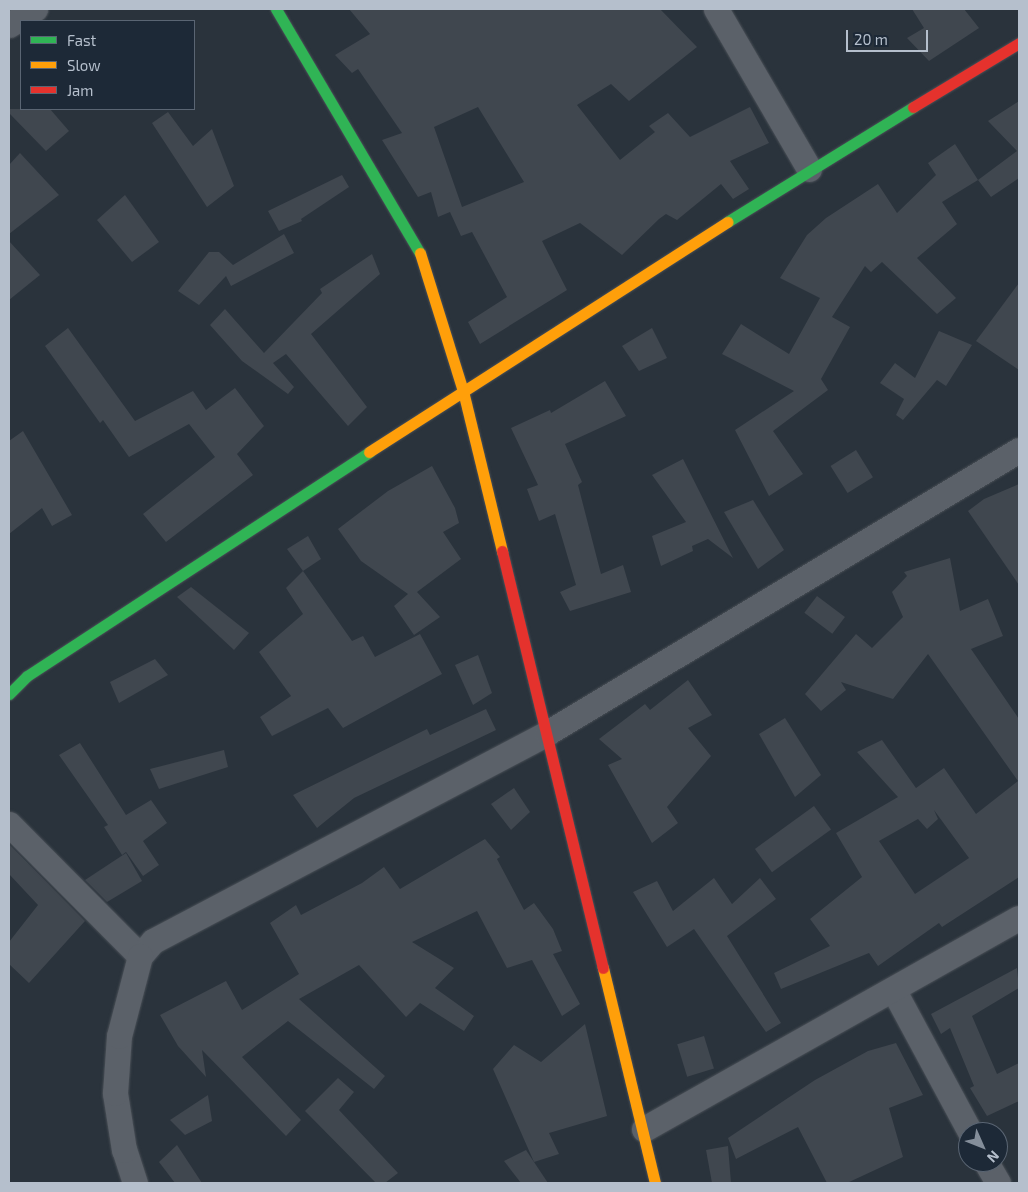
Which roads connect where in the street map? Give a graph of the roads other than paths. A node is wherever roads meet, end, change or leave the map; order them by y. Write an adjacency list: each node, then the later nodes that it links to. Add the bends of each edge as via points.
1 (35, 9): 4 (street)
2 (276, 9): 7 (main road, via 418,245)
3 (716, 9): 6 (street)
4 (9, 25)
5 (1019, 43): 6 (main road)
6 (809, 169): 7 (main road)
7 (463, 391): 9 (main road, via 27,676); 10 (main road)
8 (1019, 450): 10 (street)
9 (9, 694)
10 (547, 733): 13 (street, via 153,941); 16 (main road)
11 (9, 824): 13 (street)
12 (1019, 918): 14 (street)
13 (140, 956): 18 (street, via 119,1036 115,1093 124,1150)
14 (893, 989): 15 (street); 16 (street)
15 (965, 1122)
16 (644, 1129): 19 (main road)
17 (992, 1172): 20 (street)
18 (135, 1183)
19 (655, 1183)
20 (998, 1183)

